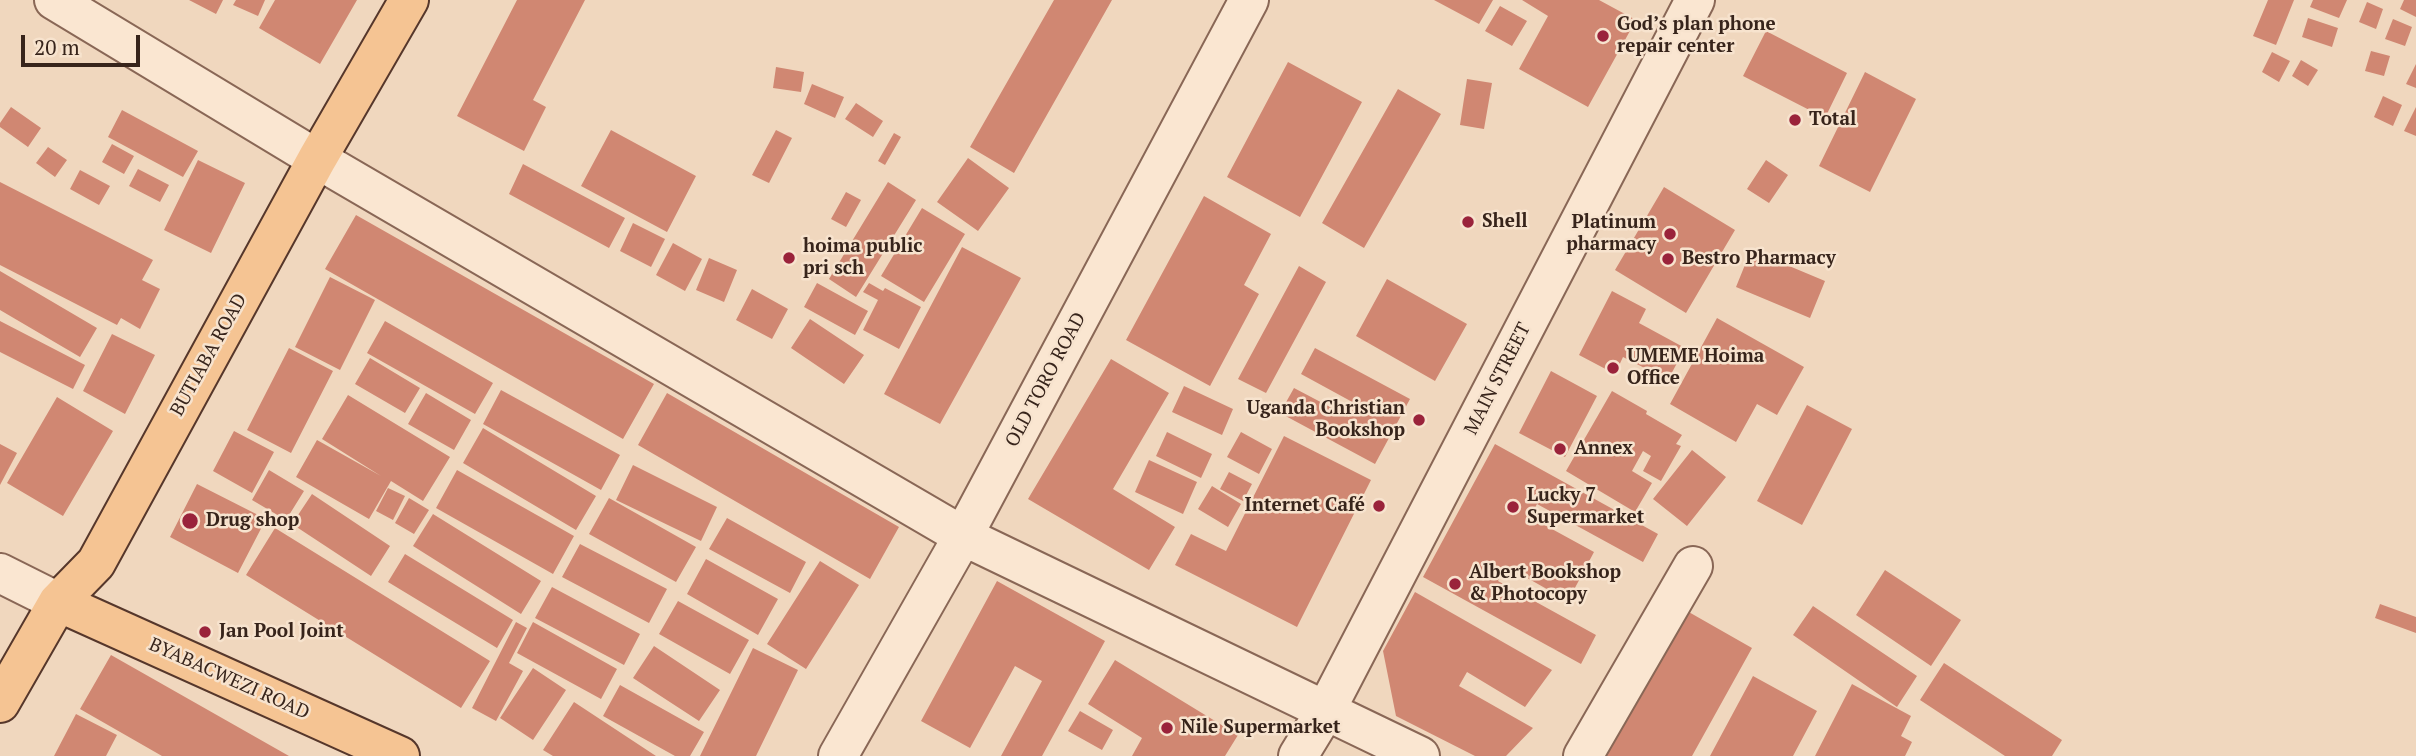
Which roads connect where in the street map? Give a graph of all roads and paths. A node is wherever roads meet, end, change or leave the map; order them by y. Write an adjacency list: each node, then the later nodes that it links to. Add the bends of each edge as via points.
1 (54, 0): 5 (street)
2 (409, 0): 5 (main road, BUTIABA ROAD)
3 (1249, 0): 6 (street, OLD TORO ROAD)
4 (1695, 0): 11 (street, MAIN STREET)
5 (317, 159): 6 (street); 9 (main road, BUTIABA ROAD, via 96,563)
6 (963, 536): 11 (street); 13 (street, OLD TORO ROAD)
7 (1693, 566): 16 (street)
8 (0, 573): 9 (street)
9 (58, 602): 10 (main road, BUTIABA ROAD); 12 (main road, BYABACWEZI ROAD)
10 (0, 703)
11 (1326, 710): 14 (street, MAIN STREET); 15 (street)
12 (400, 756)
13 (838, 756)
14 (1298, 756)
15 (1420, 756)
16 (1583, 756)

